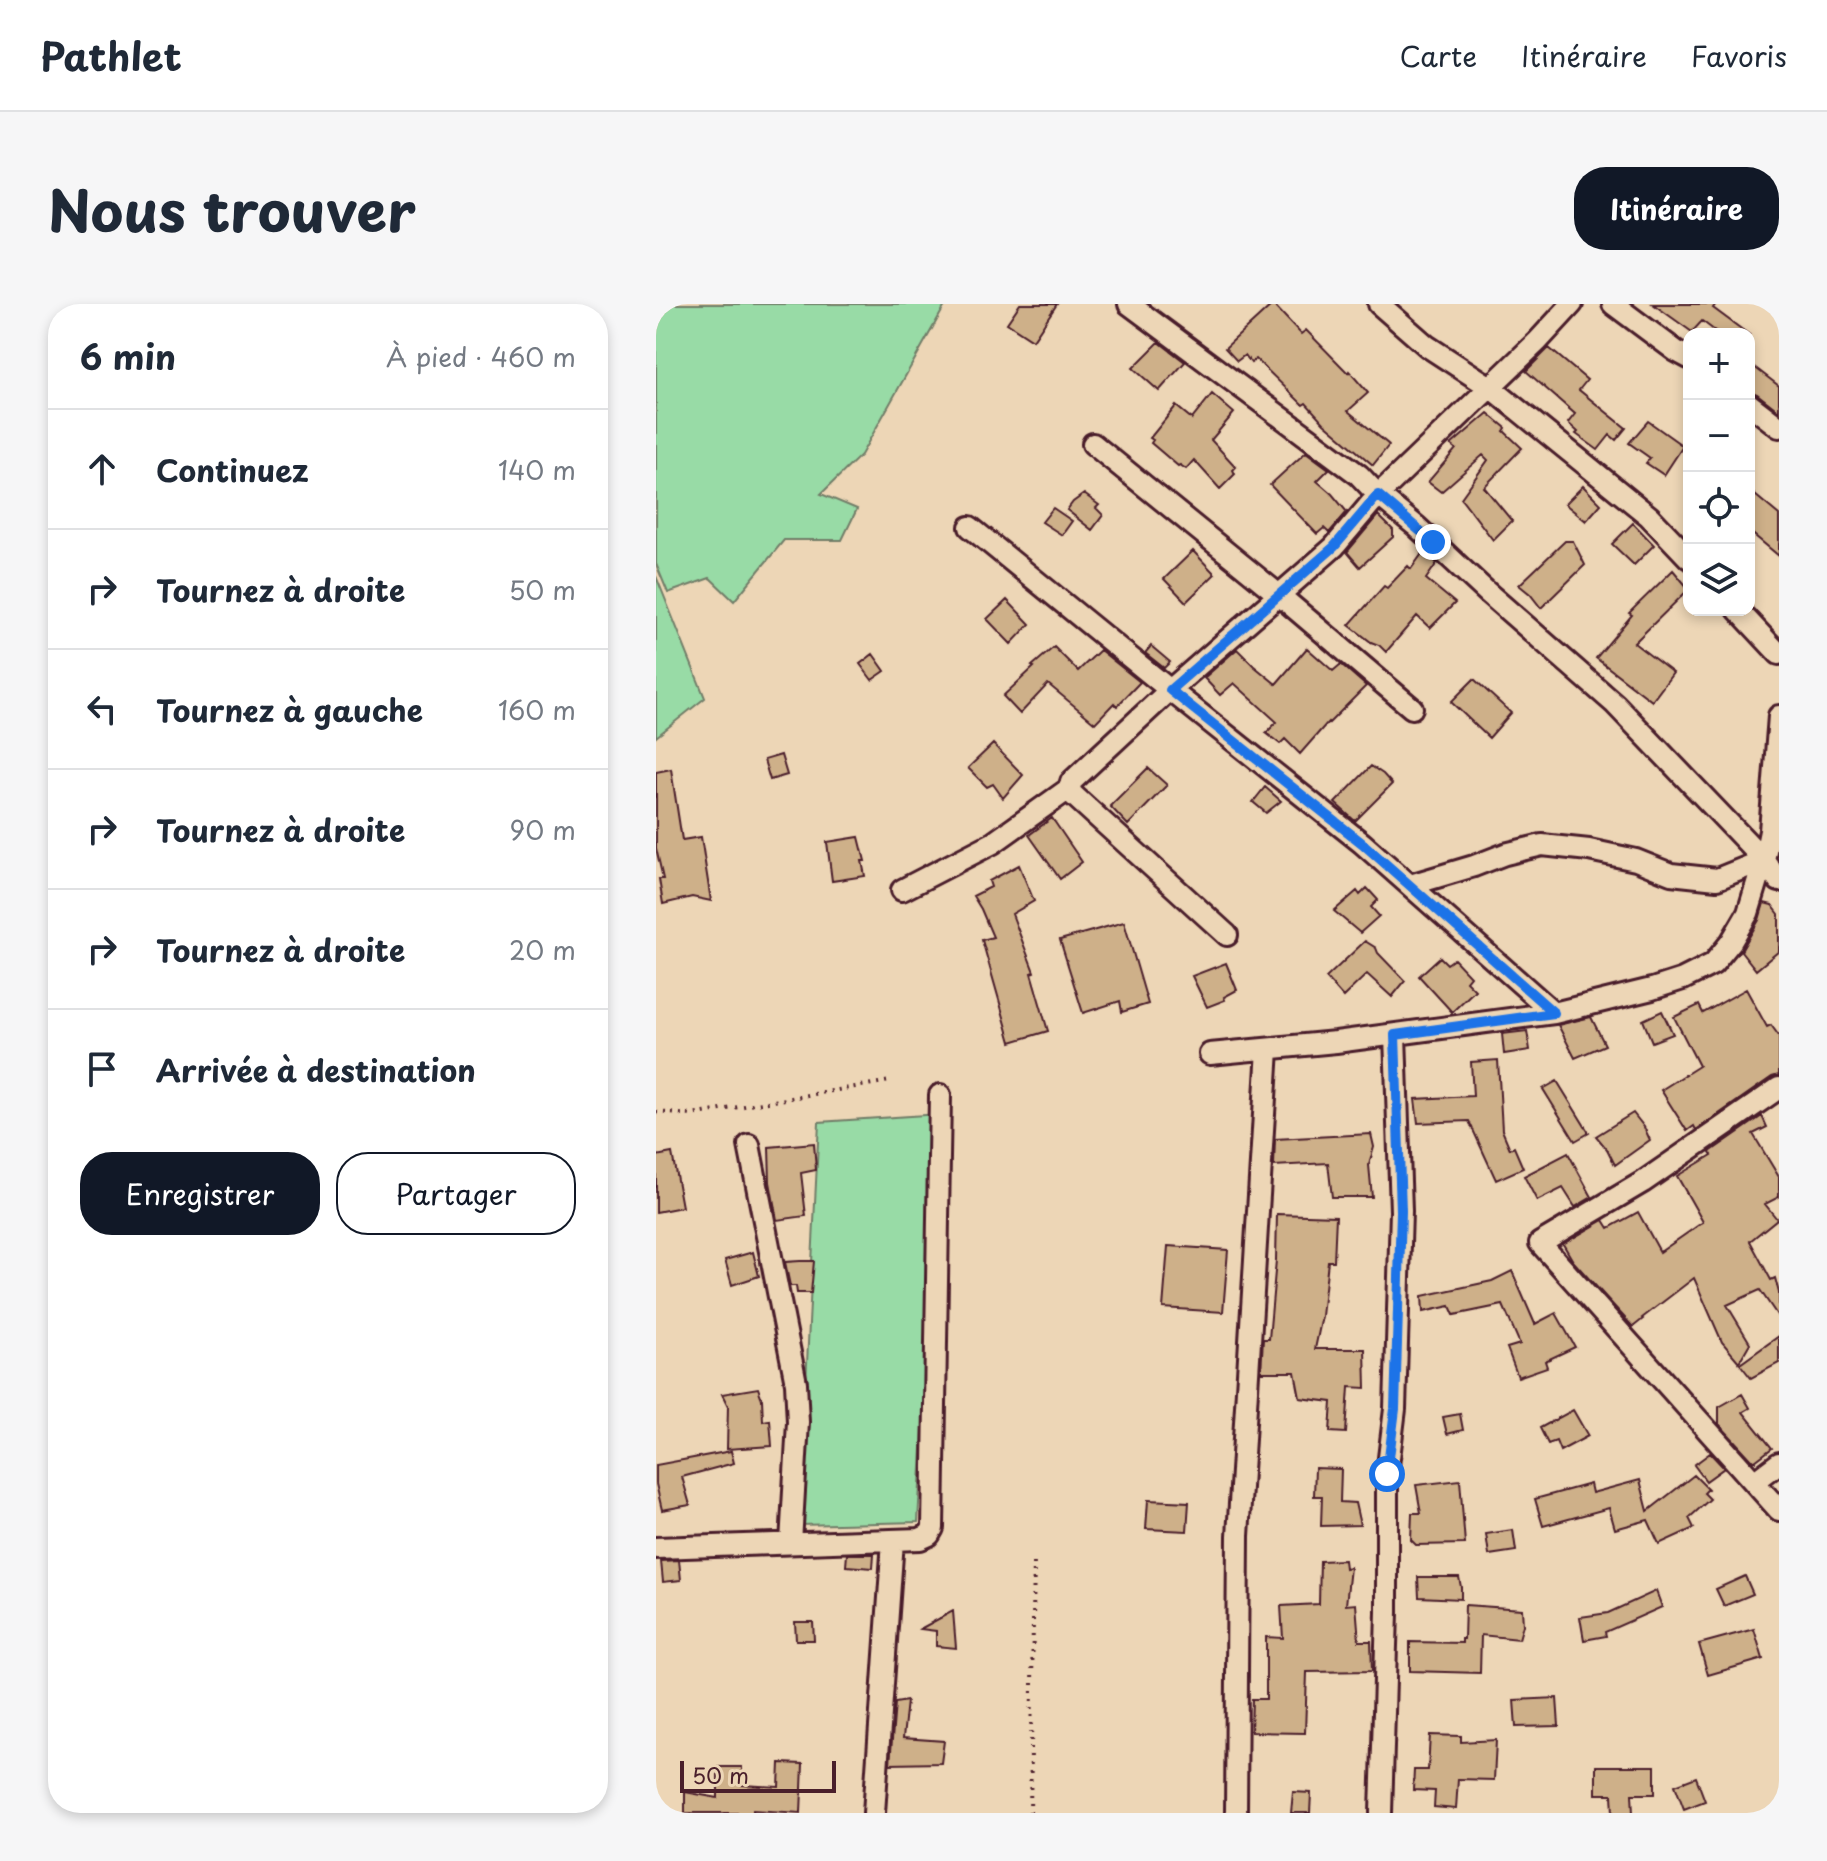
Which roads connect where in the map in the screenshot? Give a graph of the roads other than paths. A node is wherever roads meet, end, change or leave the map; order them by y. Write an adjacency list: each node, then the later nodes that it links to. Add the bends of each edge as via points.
1 (1129, 304): 10 (street, via 1359,475)
2 (1379, 304): 6 (street, via 1427,346)
3 (1572, 304): 6 (street)
4 (1613, 304): 5 (street)
5 (1683, 355)
6 (1490, 387): 10 (street); 12 (street, via 1649,516)
7 (1755, 409): 8 (street)
8 (1779, 427)
9 (1093, 444): 13 (street)
10 (1378, 495): 13 (street, via 1334,547); 20 (street, via 1615,704)
11 (970, 527): 16 (street)
12 (1683, 552)
13 (1279, 595): 16 (street); 17 (street)
14 (1744, 616): 15 (street)
15 (1779, 654)
16 (1170, 690): 19 (street); 22 (street)
17 (1412, 708)
18 (1779, 716): 20 (street)
19 (1070, 788): 23 (street, via 993,843); 24 (street)
20 (1764, 860): 21 (street); 22 (street, via 1717,879 1671,874 1589,850 1542,845); 25 (street, via 1748,913 1713,964 1683,979)
21 (1779, 881)
22 (1410, 885): 25 (street)
23 (902, 890)
24 (1227, 935)
25 (1554, 1013): 26 (street)
26 (1395, 1035): 27 (street); 40 (street, via 1401,1211 1395,1409 1387,1474)
27 (1268, 1049): 28 (street); 39 (street, via 1238,1536)
28 (1210, 1054)
29 (1779, 1088): 33 (street, via 1643,1182 1540,1243)
30 (940, 1095): 35 (street, via 933,1528 920,1539)
31 (749, 1145): 36 (street, via 796,1383)
32 (1779, 1463): 33 (street)
33 (1754, 1482): 34 (street)
34 (1779, 1510)
35 (893, 1540): 36 (street); 38 (street)
36 (791, 1543): 37 (street)
37 (656, 1548)
38 (874, 1813)
39 (1236, 1813)
40 (1381, 1813)

